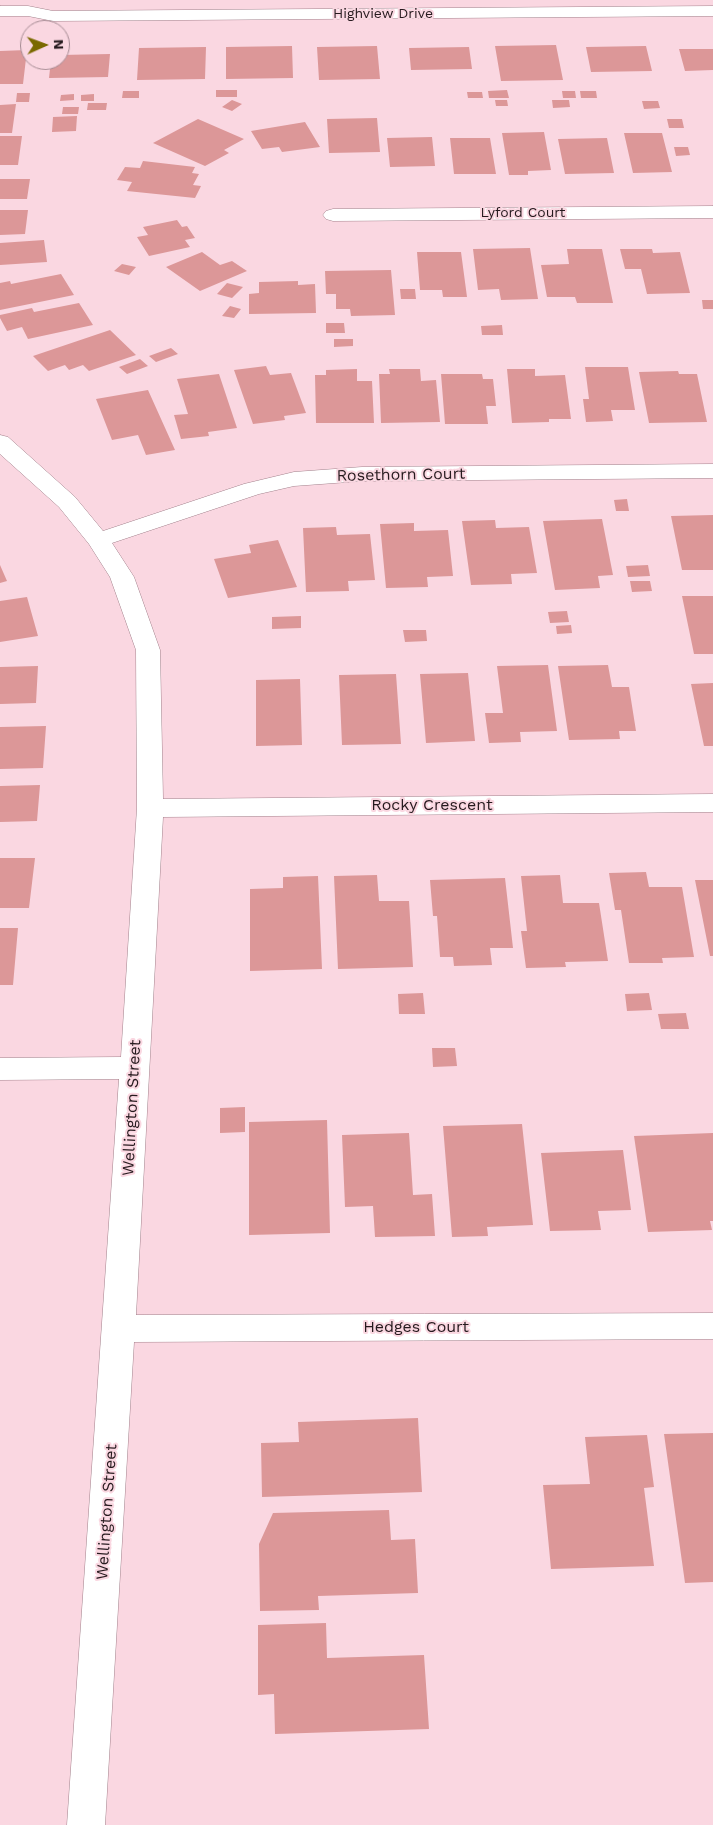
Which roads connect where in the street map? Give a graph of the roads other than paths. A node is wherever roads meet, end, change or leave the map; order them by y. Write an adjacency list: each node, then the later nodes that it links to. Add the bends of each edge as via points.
1 (0, 11): 3 (street, Highview Drive, via 28,11)
2 (713, 11): 3 (street, Highview Drive)
3 (53, 16): 4 (street, Highview Drive, via 26,24)
4 (0, 26)
5 (713, 212): 6 (street, Lyford Court)
6 (333, 215)
7 (0, 442): 9 (street, Wellington Street, via 67,502)
8 (713, 471): 9 (street, Rosethorn Court, via 362,474 294,479 252,489)
9 (98, 540): 11 (street, Wellington Street, via 122,577 148,650)
10 (713, 803): 11 (street, Rocky Crescent)
11 (150, 808): 12 (street, Wellington Street)
12 (134, 1068): 13 (street); 15 (street, Wellington Street)
13 (0, 1070)
14 (713, 1326): 15 (street, Hedges Court)
15 (119, 1329): 16 (street, Wellington Street)
16 (86, 1825)

